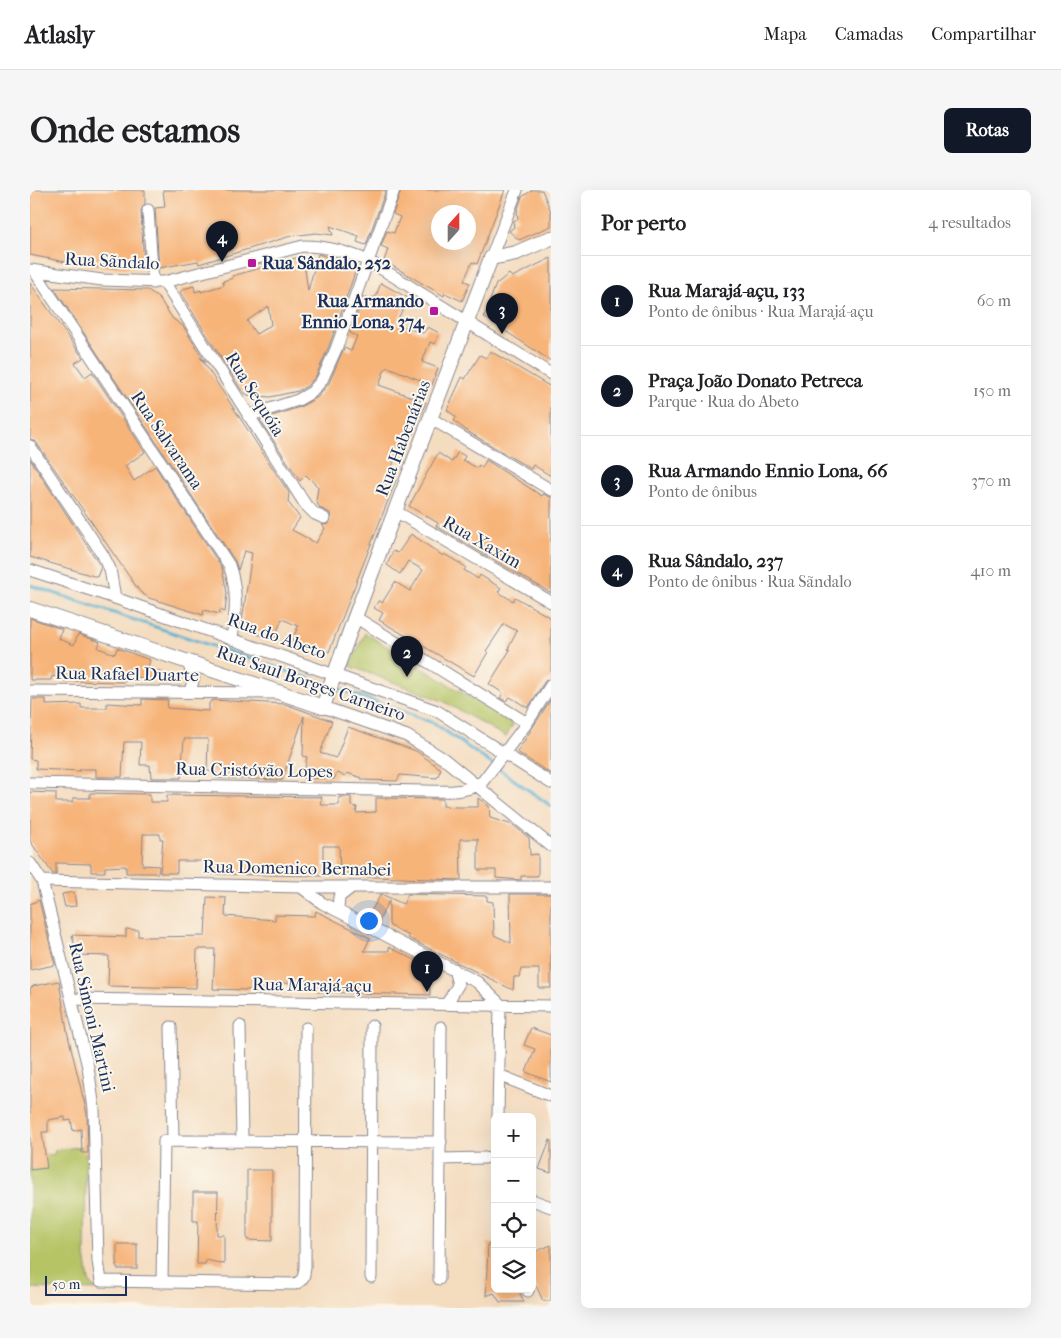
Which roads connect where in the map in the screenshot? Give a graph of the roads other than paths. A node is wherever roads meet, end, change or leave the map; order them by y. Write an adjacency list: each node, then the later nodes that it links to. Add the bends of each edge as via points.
1 (394, 190): 6 (street)
2 (516, 190): 5 (street, Rua Habenárias)
3 (148, 210): 8 (street)
4 (551, 238): 5 (street, via 516,253)
5 (491, 258): 9 (street, Rua Habenárias)
6 (369, 261): 8 (street, Rua Sãndalo, via 340,249 304,246); 9 (street, Rua Sãndalo); 11 (street, via 322,380 312,392 298,400)
7 (32, 271): 8 (street, Rua Sãndalo, via 74,278); 22 (street, Rua Salvarama, via 229,565 236,593)
8 (158, 282): 11 (street, Rua Sequóia)
9 (468, 321): 10 (street, Rua Sãndalo); 12 (street, Rua Habenárias)
10 (551, 374)
11 (248, 416): 16 (street, Rua Sequóia, via 306,504)
12 (430, 418): 14 (street); 15 (street, Rua Habenárias)
13 (30, 446): 18 (street, via 103,555 110,569)
14 (551, 490)
15 (395, 511): 19 (street, Rua Xaxim); 21 (street, Rua Habenárias)
16 (324, 518)
17 (30, 570): 18 (street, Rua do Abeto)
18 (115, 598): 22 (street, Rua do Abeto)
19 (551, 602)
20 (30, 609): 23 (street, Rua Saul Borges Carneiro)
21 (355, 617): 24 (street, Rua Habenárias); 30 (street)
22 (232, 638): 24 (street, Rua do Abeto)
23 (187, 661): 27 (street, via 194,677); 28 (street, Rua Saul Borges Carneiro)
24 (334, 678): 29 (street, Rua Habenárias); 31 (street, Rua do Abeto, via 438,711)
25 (551, 685): 30 (street)
26 (30, 691): 27 (street, Rua Rafael Duarte)
27 (190, 692): 28 (street, Rua Rafael Duarte)
28 (283, 694): 29 (street, Rua Saul Borges Carneiro)
29 (325, 704): 33 (street, Rua Saul Borges Carneiro, via 407,736)
30 (527, 723): 31 (street)
31 (502, 757): 33 (street); 34 (street, Rua do Abeto)
32 (30, 783): 33 (street, Rua Cristóvão Lopes, via 424,791)
33 (480, 784): 35 (street, Rua Saul Borges Carneiro)
34 (551, 784)
35 (551, 846)
36 (30, 863): 37 (street, Rua Simoni Martini)
37 (42, 881): 38 (street, Rua Domenico Bernabei); 43 (street, Rua Simoni Martini)
38 (301, 887): 39 (street, Rua Domenico Bernabei); 41 (street)
39 (352, 887): 40 (street, Rua Domenico Bernabei); 41 (street, via 339,897)
40 (551, 887)
41 (338, 910): 42 (street)
42 (454, 970): 44 (street, via 477,982); 45 (street, via 458,985)
43 (72, 999): 45 (street, Rua Marajá-açu); 66 (street, Rua Simoni Martini, via 94,1109 98,1275 103,1281)
44 (500, 1004): 45 (street, Rua Marajá-açu); 46 (street, Rua Marajá-açu); 52 (street)
45 (446, 1005)
46 (551, 1006)
47 (240, 1026): 56 (street)
48 (372, 1026): 58 (street)
49 (171, 1027): 55 (street)
50 (441, 1027): 59 (street)
51 (306, 1028): 57 (street)
52 (499, 1075): 53 (street); 54 (street)
53 (551, 1096)
54 (498, 1113)
55 (173, 1141): 56 (street); 66 (street, via 164,1141 163,1145)
56 (242, 1141): 57 (street)
57 (304, 1141): 58 (street); 66 (street, via 305,1267 301,1282)
58 (372, 1142): 59 (street); 64 (street)
59 (441, 1142): 61 (street)
60 (485, 1158): 61 (street)
61 (440, 1159): 65 (street)
62 (536, 1201): 63 (street)
63 (551, 1207)
64 (371, 1277)
65 (439, 1279)
66 (162, 1283)

